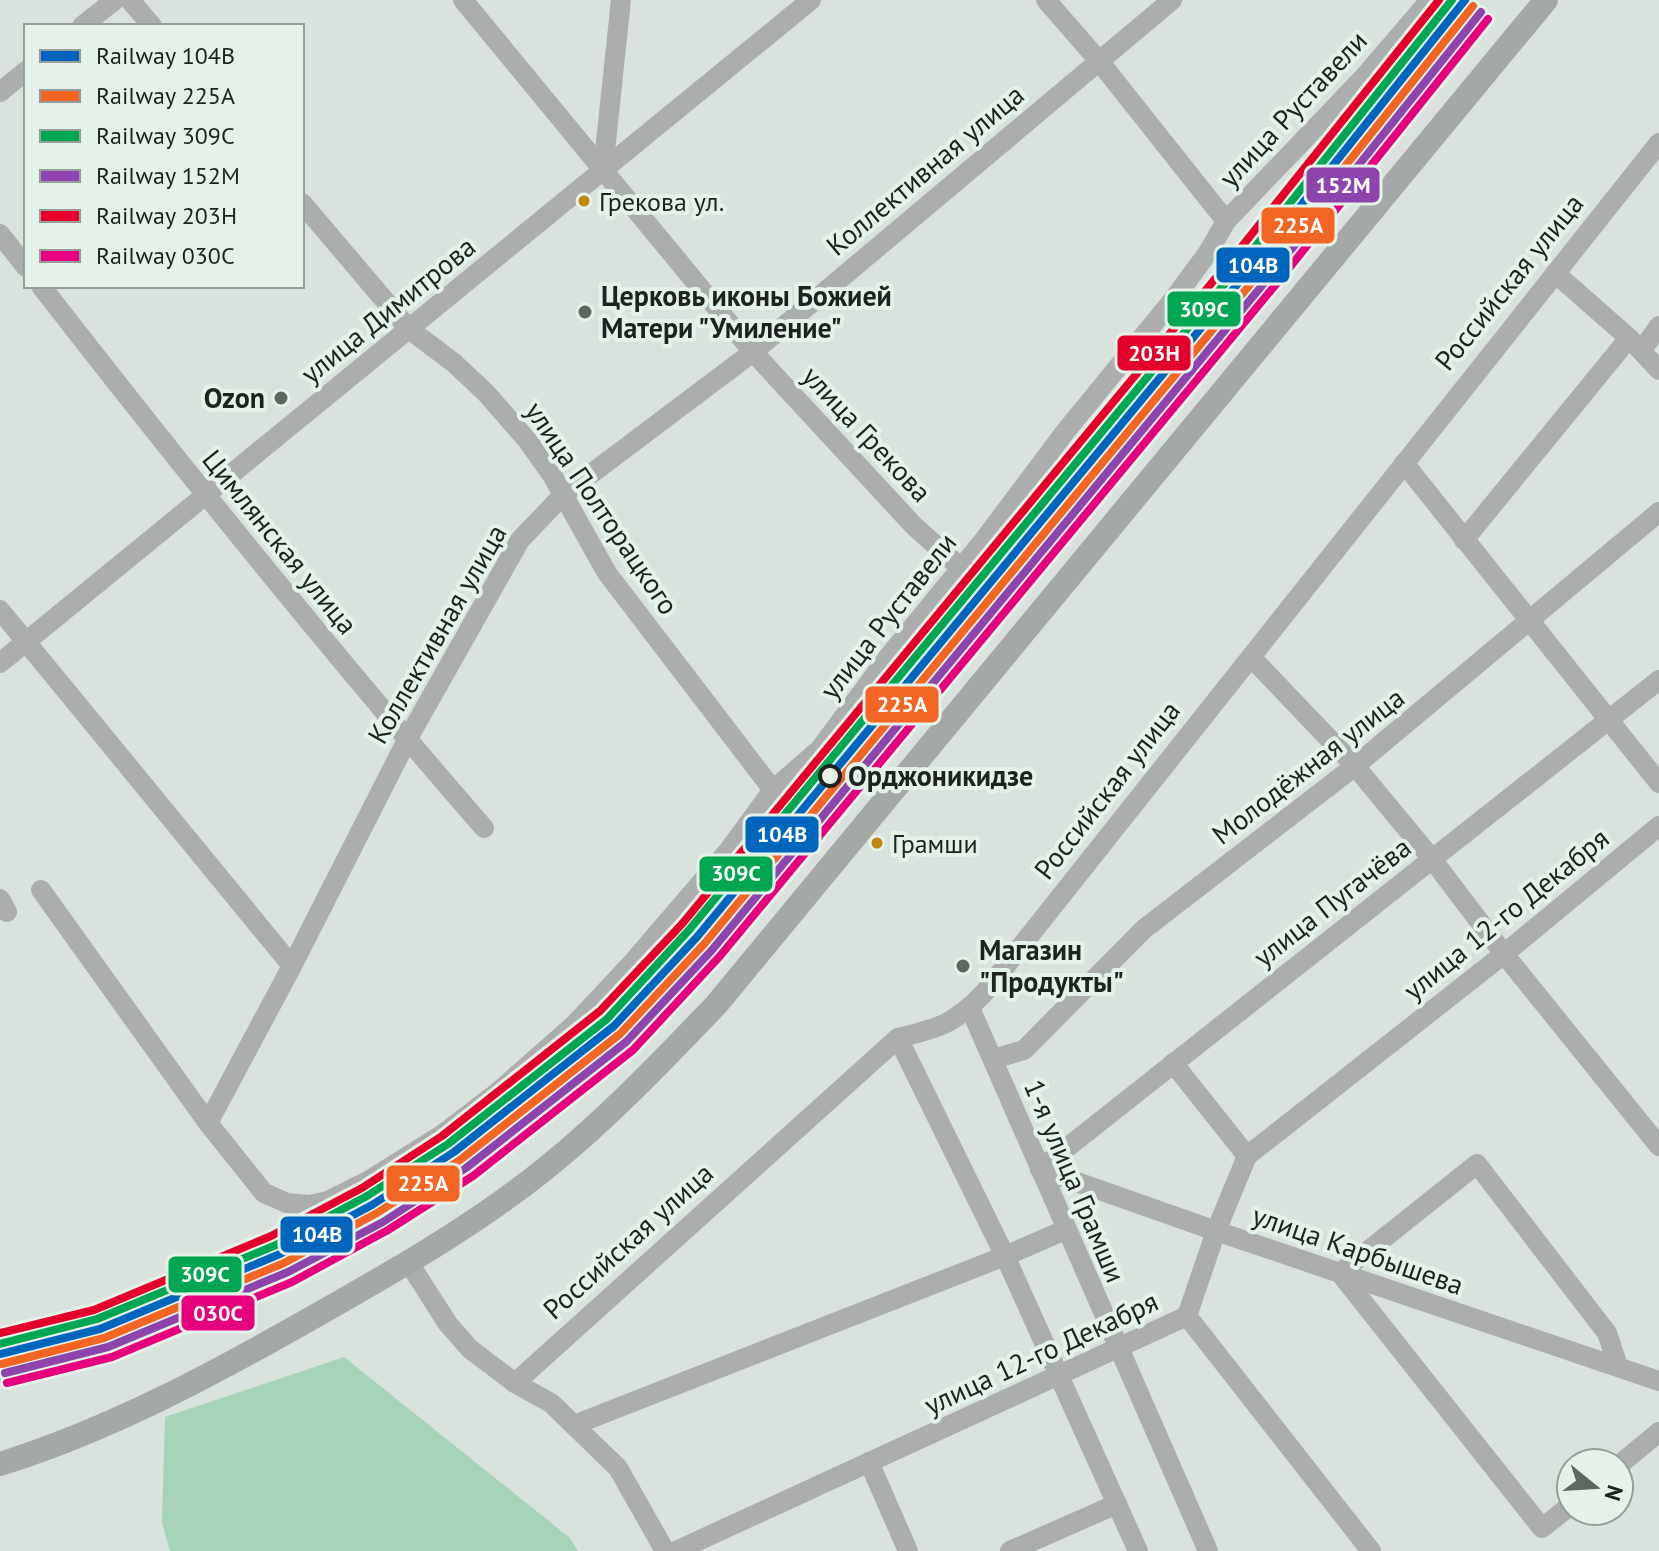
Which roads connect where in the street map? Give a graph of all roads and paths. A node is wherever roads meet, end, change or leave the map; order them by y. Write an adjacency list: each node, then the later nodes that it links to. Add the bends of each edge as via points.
1 (115, 0): 11 (street)
2 (130, 0): 12 (street)
3 (463, 0): 17 (street, улица Грекова)
4 (621, 0): 17 (street)
5 (811, 0): 17 (street, улица Димитрова)
6 (1046, 0): 13 (street)
7 (1172, 0): 13 (street, Коллективная улица)
8 (1430, 0): 19 (street, улица Руставели)
9 (1531, 0): 73 (main road, via 707,997 603,1104 541,1156 402,1253 155,1390)
10 (1546, 0): 63 (main road, via 716,1005 611,1113 549,1166)
11 (85, 24)
12 (150, 24)
13 (1099, 61): 19 (street); 27 (street, Коллективная улица)
14 (24, 73): 15 (street)
15 (0, 92)
16 (1659, 143): 22 (street, Российская улица)
17 (603, 170): 25 (street, улица Димитрова); 27 (street, улица Грекова)
18 (304, 205): 25 (street, улица Полторацкого)
19 (1226, 221): 34 (street, улица Руставели, via 1176,296)
20 (0, 234): 21 (street)
21 (24, 264)
22 (1555, 273): 26 (street); 29 (street, Российская улица)
23 (43, 288): 31 (street, Цимлянская улица)
24 (1659, 326): 26 (street)
25 (409, 329): 30 (street, улица Полторацкого, via 486,393 527,440); 31 (street, улица Димитрова)
26 (1635, 344): 28 (street); 33 (street)
27 (753, 352): 30 (street, Коллективная улица); 34 (street, улица Грекова, via 914,526)
28 (1659, 370)
29 (1404, 463): 33 (street); 38 (street, Российская улица)
30 (563, 495): 42 (street, Коллективная улица, via 520,540); 45 (street, улица Полторацкого, via 607,573)
31 (205, 497): 37 (street, улица Димитрова); 42 (street, Цимлянская улица)
32 (1659, 512): 36 (street, Молодёжная улица)
33 (1464, 540): 36 (street)
34 (961, 568): 45 (street, улица Руставели, via 820,749)
35 (0, 610): 37 (street)
36 (1530, 619): 41 (street); 43 (street, Молодёжная улица)
37 (27, 643): 39 (street, улица Димитрова); 51 (street)
38 (1251, 657): 43 (street); 52 (street, Российская улица)
39 (0, 663)
40 (1659, 680): 41 (street, улица Пугачёва)
41 (1609, 721): 44 (street); 48 (street, улица Пугачёва)
42 (407, 740): 47 (street, Цимлянская улица); 51 (street, Коллективная улица)
43 (1355, 766): 48 (street); 54 (street, Молодёжная улица, via 1144,929 1024,1050)
44 (1659, 783)
45 (773, 790): 56 (street, улица Руставели, via 729,850 574,1025 443,1134 368,1181 328,1201 287,1203 264,1193)
46 (1659, 826): 50 (street, улица 12-го Декабря)
47 (484, 828)
48 (1432, 859): 50 (street); 55 (street, улица Пугачёва)
49 (41, 890): 56 (street)
50 (1504, 954): 57 (street); 58 (street, улица 12-го Декабря)
51 (292, 966): 56 (street, Коллективная улица)
52 (970, 1008): 53 (street, Российская улица, via 942,1027); 54 (street, 1-я улица Грамши)
53 (898, 1038): 62 (street); 70 (street, Российская улица)
54 (993, 1059): 59 (street, 1-я улица Грамши)
55 (1173, 1063): 58 (street); 59 (street, улица Пугачёва)
56 (208, 1123)
57 (1659, 1146)
58 (1247, 1156): 61 (street, улица 12-го Декабря)
59 (1040, 1169): 60 (street, 1-я улица Грамши); 61 (street, улица Карбышева)
60 (1065, 1230): 62 (street); 66 (street, 1-я улица Грамши)
61 (1216, 1231): 64 (street, улица Карбышева); 65 (street, улица 12-го Декабря)
62 (1005, 1256): 68 (street); 71 (street)
63 (409, 1263): 70 (street, via 470,1349); 76 (main road, via 160,1401)
64 (1340, 1273): 67 (street, улица Карбышева); 67 (street, via 1477,1164 1607,1333); 78 (street, via 1542,1528)
65 (1187, 1316): 66 (street, улица 12-го Декабря); 85 (street)
66 (1118, 1348): 68 (street, улица 12-го Декабря); 84 (street, 1-я улица Грамши)
67 (1618, 1366): 69 (street, улица Карбышева)
68 (1059, 1375): 75 (street, улица 12-го Декабря); 77 (street)
69 (1659, 1381)
70 (515, 1383): 71 (street, via 551,1403)
71 (574, 1425): 79 (street, via 618,1468)
72 (1659, 1432): 74 (street)
73 (0, 1451)
74 (1635, 1452)
75 (869, 1462): 80 (street, улица 12-го Декабря); 81 (street)
76 (0, 1464)
77 (1117, 1504): 82 (street); 83 (street)
78 (1555, 1518)
79 (665, 1551)
80 (676, 1551)
81 (908, 1551)
82 (1010, 1551)
83 (1138, 1551)
84 (1208, 1551)
85 (1371, 1551)

